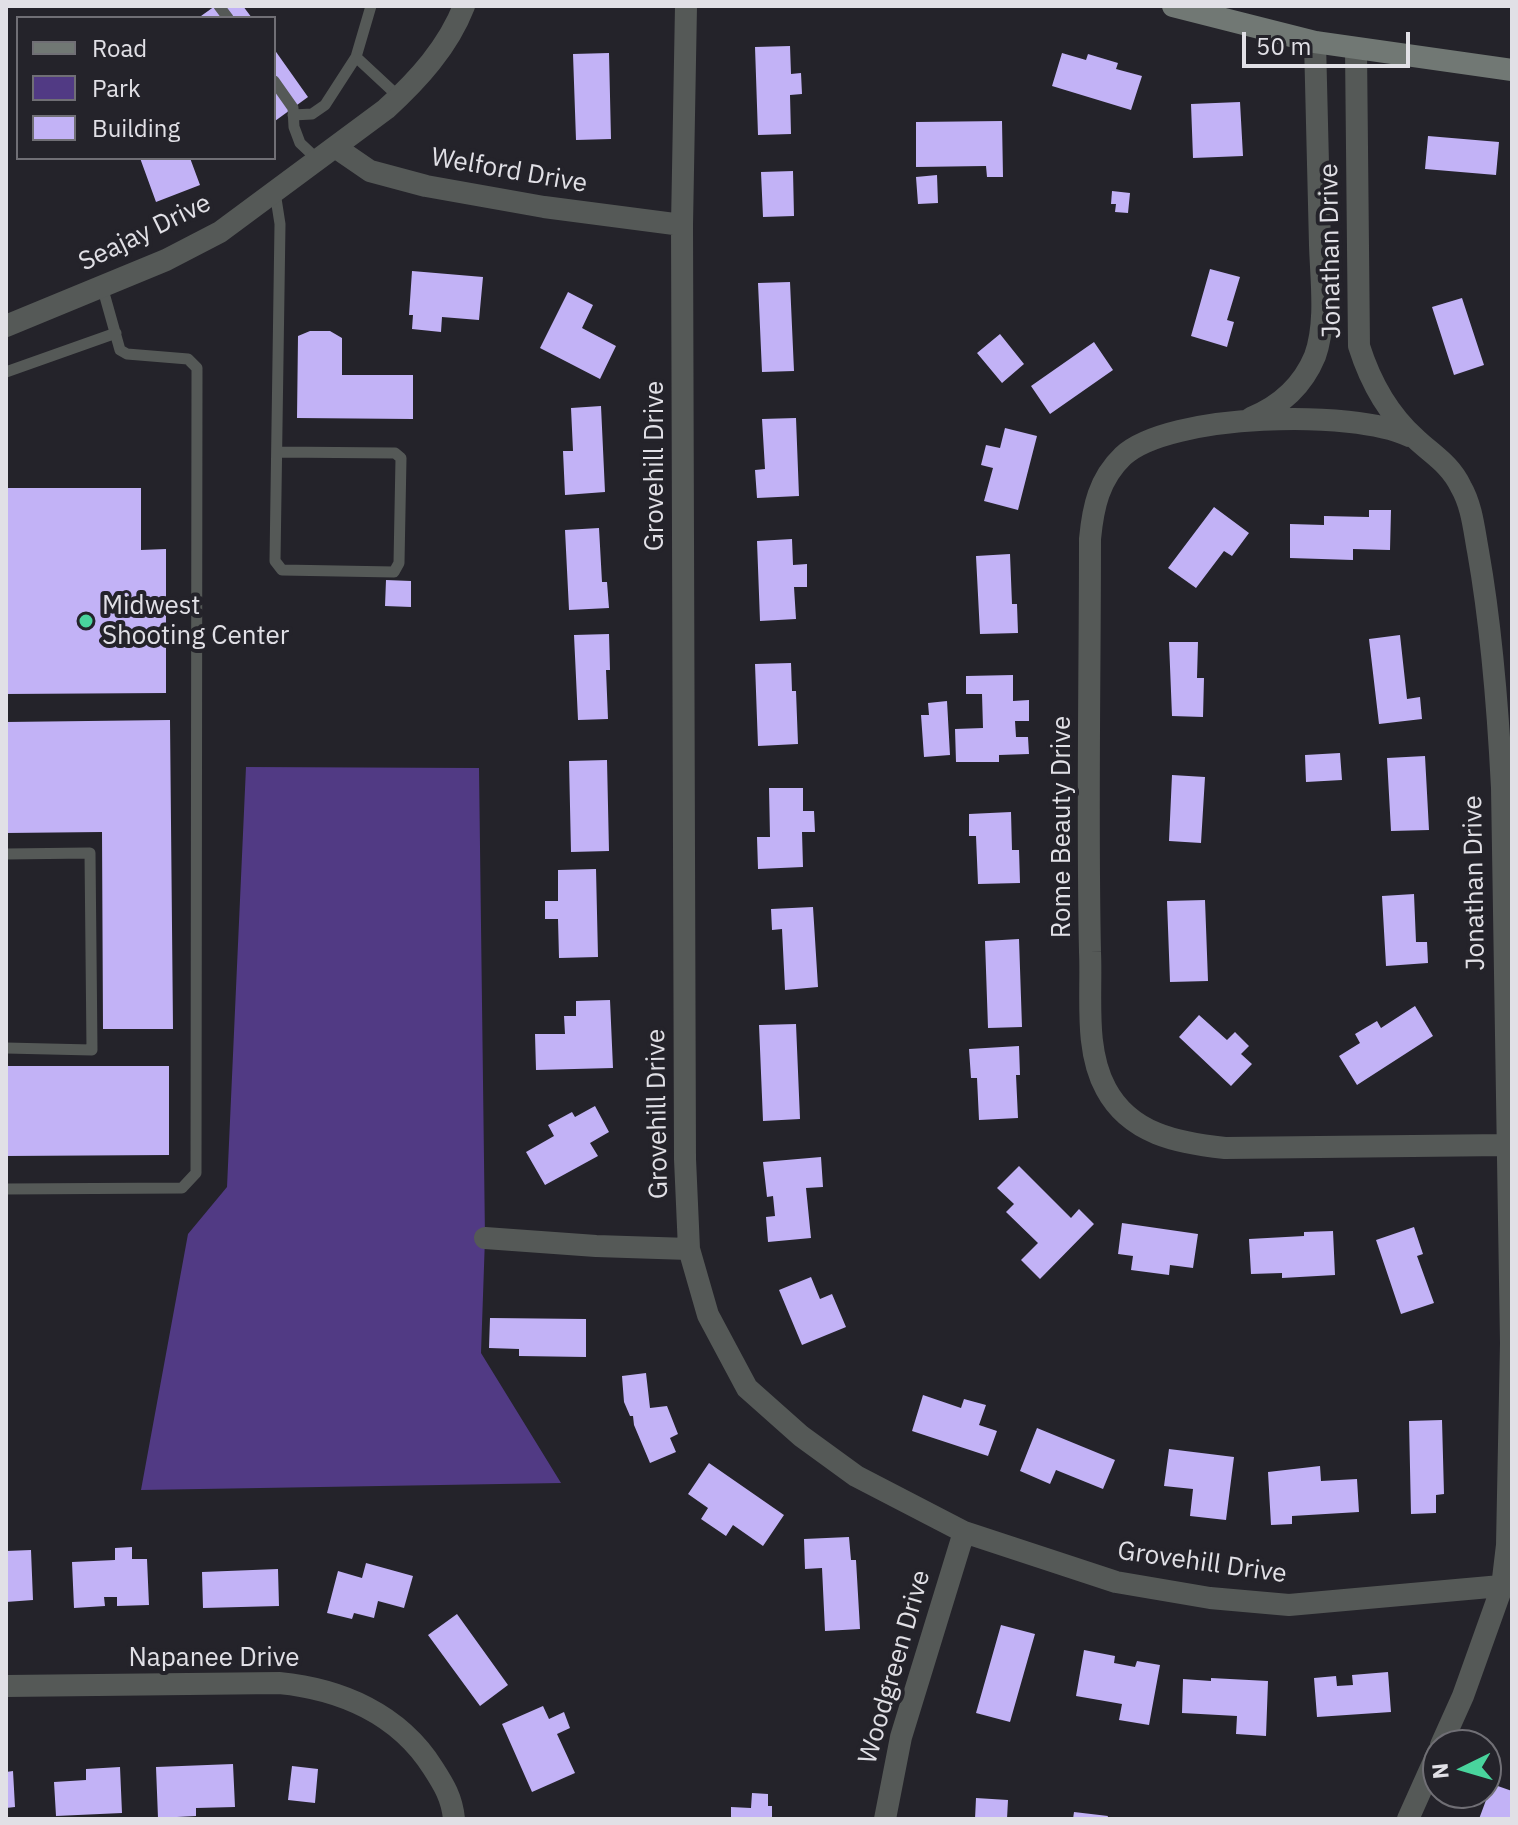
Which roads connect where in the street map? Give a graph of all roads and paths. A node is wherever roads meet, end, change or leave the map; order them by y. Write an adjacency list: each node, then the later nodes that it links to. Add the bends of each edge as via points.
1 (371, 6): 7 (lane)
2 (464, 6): 10 (street, Seajay Drive, via 439,52)
3 (686, 6): 14 (street, Grovehill Drive)
4 (1173, 6): 5 (main road)
5 (1315, 42): 6 (main road); 19 (street, Jonathan Drive, via 1319,340 1291,393 1266,412)
6 (1356, 49): 8 (main road); 20 (street, Jonathan Drive, via 1359,346 1382,399)
7 (356, 57): 10 (lane); 11 (lane, via 325,105 312,114)
8 (1512, 70)
9 (276, 84): 11 (lane)
10 (399, 97): 12 (street, Seajay Drive)
11 (293, 115): 12 (lane, via 300,143)
12 (326, 153): 13 (street, Seajay Drive); 14 (street, Welford Drive, via 426,186)
13 (274, 191): 15 (street, Seajay Drive, via 220,232); 21 (lane, via 280,224)
14 (682, 225): 27 (street, Grovehill Drive)
15 (102, 286): 16 (street, Seajay Drive); 17 (lane)
16 (6, 326)
17 (116, 333): 18 (lane); 25 (lane, via 120,350 127,354 188,359 197,368 196,1173 182,1188)
18 (6, 372)
19 (1237, 422): 20 (street, Rome Beauty Drive, via 1362,422); 24 (street, Rome Beauty Drive, via 1171,431 1140,443 1110,470 1093,508 1089,905 1093,1044 1099,1075 1113,1101 1134,1122 1156,1135 1191,1144)
20 (1417, 441): 24 (street, Jonathan Drive, via 1445,462 1463,489 1485,589 1502,788)
21 (277, 452): 21 (lane, via 275,561 282,570 394,572 399,563 401,458 395,453)
22 (6, 854): 23 (lane, via 90,853 92,1050)
23 (6, 1048)
24 (1506, 1145): 29 (street, Jonathan Drive, via 1512,1401)
25 (6, 1189)
26 (485, 1238): 27 (street)
27 (689, 1249): 28 (street, Grovehill Drive, via 708,1315 747,1388 856,1476)
28 (964, 1532): 29 (street, Grovehill Drive, via 1116,1582 1210,1598 1289,1605); 34 (street, Woodgreen Drive, via 901,1737)
29 (1507, 1586): 31 (street, Jonathan Drive)
30 (6, 1686): 33 (street, Napanee Drive, via 279,1683 340,1694 378,1713 412,1741 447,1789)
31 (1448, 1729)
32 (1422, 1788): 35 (street)
33 (454, 1819)
34 (885, 1819)
35 (1408, 1819)

